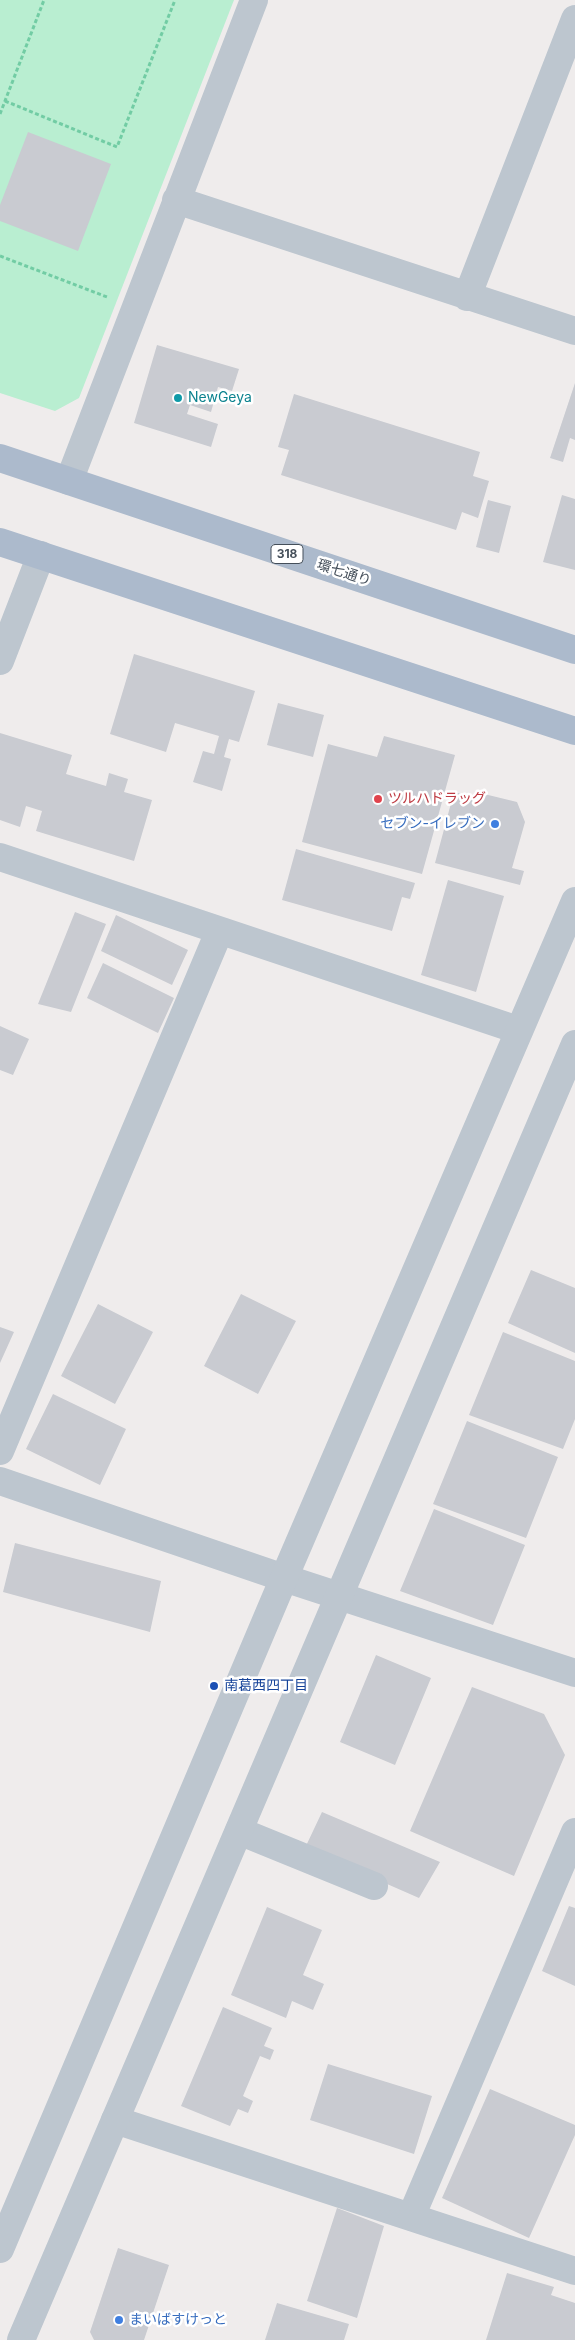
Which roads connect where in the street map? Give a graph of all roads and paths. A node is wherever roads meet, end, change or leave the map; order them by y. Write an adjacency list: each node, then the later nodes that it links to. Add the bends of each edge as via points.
1 (44, 0): 5 (path)
2 (174, 0): 5 (path, via 117,147)
3 (254, 0): 7 (street)
4 (575, 20): 9 (street)
5 (5, 101): 6 (path)
6 (0, 114)
7 (176, 200): 9 (street); 13 (street)
8 (0, 256): 10 (path)
9 (467, 297): 11 (street)
10 (108, 298)
11 (575, 331)
12 (0, 458): 13 (main road, 環七通り / 318)
13 (69, 481): 16 (main road, 環七通り / 318)
14 (0, 542): 15 (main road)
15 (40, 556): 17 (street); 18 (main road)
16 (575, 650)
17 (0, 661)
18 (575, 731)
19 (0, 857): 21 (street)
20 (575, 900): 22 (street)
21 (219, 932): 22 (street); 24 (street)
22 (518, 1030): 26 (street)
23 (575, 1046): 27 (street)
24 (0, 1451)
25 (0, 1481): 26 (street)
26 (284, 1578): 27 (street); 34 (street)
27 (340, 1596): 28 (street); 29 (street)
28 (575, 1673)
29 (239, 1831): 31 (street); 32 (street)
30 (575, 1832): 33 (street)
31 (374, 1886)
32 (115, 2120): 33 (street); 36 (street)
33 (411, 2217): 35 (street)
34 (0, 2249)
35 (575, 2271)
36 (21, 2340)

